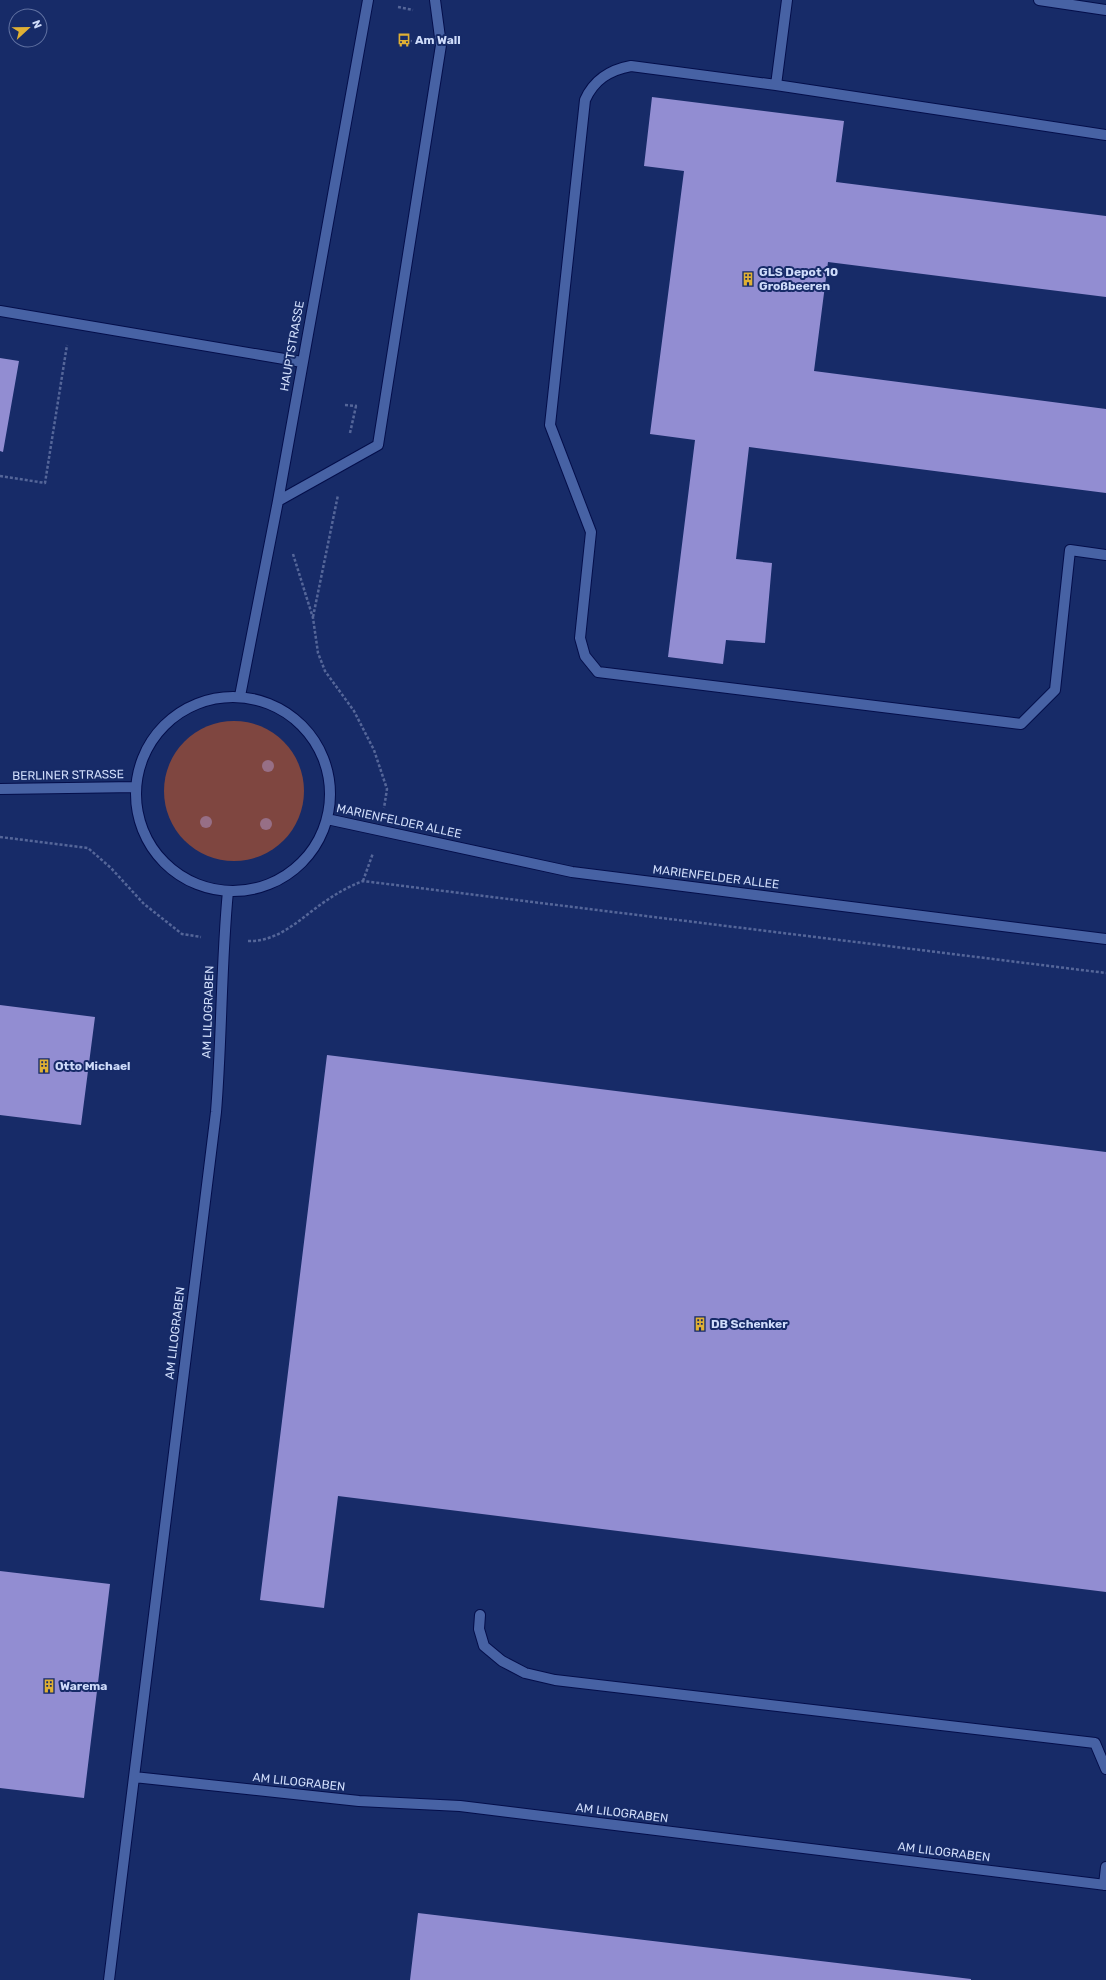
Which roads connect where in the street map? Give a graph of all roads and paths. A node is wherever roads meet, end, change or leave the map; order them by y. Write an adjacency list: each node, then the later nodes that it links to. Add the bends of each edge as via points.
1 (368, 0): 12 (street, HAUPTSTRASSE)
2 (435, 0): 16 (street, via 441,45 378,445)
3 (787, 0): 8 (street)
4 (1039, 0): 6 (street)
5 (398, 7): 7 (path)
6 (1106, 10)
7 (420, 11)
8 (776, 85): 9 (street); 19 (street, via 631,66 617,68 606,74 590,88 585,100 550,425 591,532 580,638 590,664 598,672 1021,724 1055,690 1070,550)
9 (1106, 135)
10 (0, 311): 11 (street)
11 (70, 323): 12 (street); 17 (path, via 46,483)
12 (302, 362): 18 (street, HAUPTSTRASSE)
13 (345, 405): 14 (path)
14 (356, 406): 15 (path); 16 (path)
15 (362, 407)
16 (344, 464): 18 (street); 21 (path)
17 (0, 476)
18 (278, 501): 22 (street, HAUPTSTRASSE)
19 (1106, 555)
20 (304, 594): 21 (path)
21 (313, 618): 26 (path, via 318,653 325,671 354,711 374,750 387,789)
22 (240, 696): 23 (street, via 210,699 182,710 158,730 143,757); 25 (street, via 268,703 293,717 312,737 325,763 328,777 330,791)
23 (136, 787): 24 (street, BERLINER STRASSE); 29 (street, via 138,812 146,836 160,858 180,875 203,886)
24 (0, 789)
25 (327, 819): 26 (street, MARIENFELDER ALLEE); 29 (street, via 313,849 290,872 261,887)
26 (381, 830): 28 (path); 30 (street, MARIENFELDER ALLEE, via 572,872)
27 (0, 837): 31 (path, via 88,848 111,868 144,904 182,934)
28 (363, 881): 31 (path, via 344,888 288,929 261,942); 32 (path)
29 (228, 891): 31 (street, AM LILOGRABEN)
30 (1106, 939)
31 (224, 941): 35 (street, AM LILOGRABEN, via 216,1112)
32 (1106, 973)
33 (480, 1615): 34 (street, via 479,1629 484,1646 502,1661 525,1672 548,1678 1095,1743)
34 (1106, 1769)
35 (134, 1777): 37 (street, AM LILOGRABEN, via 359,1801 460,1806); 38 (street, AM LILOGRABEN)
36 (1106, 1867): 37 (street)
37 (1105, 1885)
38 (109, 1980)

